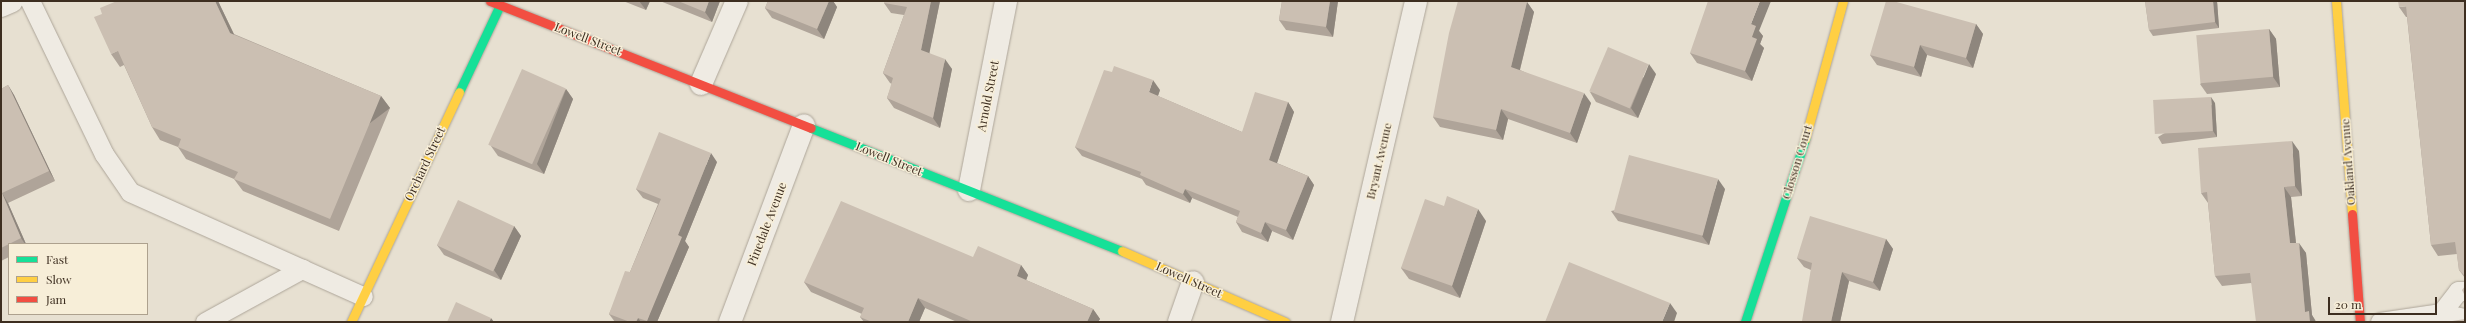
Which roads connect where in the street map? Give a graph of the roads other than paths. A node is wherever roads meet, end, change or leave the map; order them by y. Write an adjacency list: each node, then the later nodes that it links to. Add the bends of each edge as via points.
1 (12, 1): 10 (street)
2 (30, 1): 14 (lane, via 104,154 130,192)
3 (490, 1): 9 (street, Lowell Street)
4 (737, 1): 11 (street)
5 (1006, 1): 13 (street, Arnold Street)
6 (1416, 1): 25 (street, Bryant Avenue)
7 (1843, 1): 26 (street, Closson Court, via 1805,140)
8 (2336, 1): 27 (street, Oakland Avenue)
9 (500, 5): 11 (street, Lowell Street); 17 (street, Orchard Street)
10 (1, 6)
11 (701, 84): 12 (street, Lowell Street)
12 (804, 125): 13 (street, Lowell Street); 22 (street, Pinedale Avenue)
13 (969, 190): 15 (street, Lowell Street)
14 (302, 269): 17 (lane); 20 (lane)
15 (1193, 282): 23 (street); 24 (street, Lowell Street)
16 (2465, 290): 18 (lane, via 2458,291)
17 (363, 296): 21 (street, Orchard Street)
18 (2441, 313): 19 (lane); 28 (lane)
19 (2465, 318)
20 (205, 322)
21 (351, 322)
22 (730, 322)
23 (1178, 322)
24 (1285, 322)
25 (1342, 322)
26 (1745, 322)
27 (2360, 322)
28 (2380, 322)

